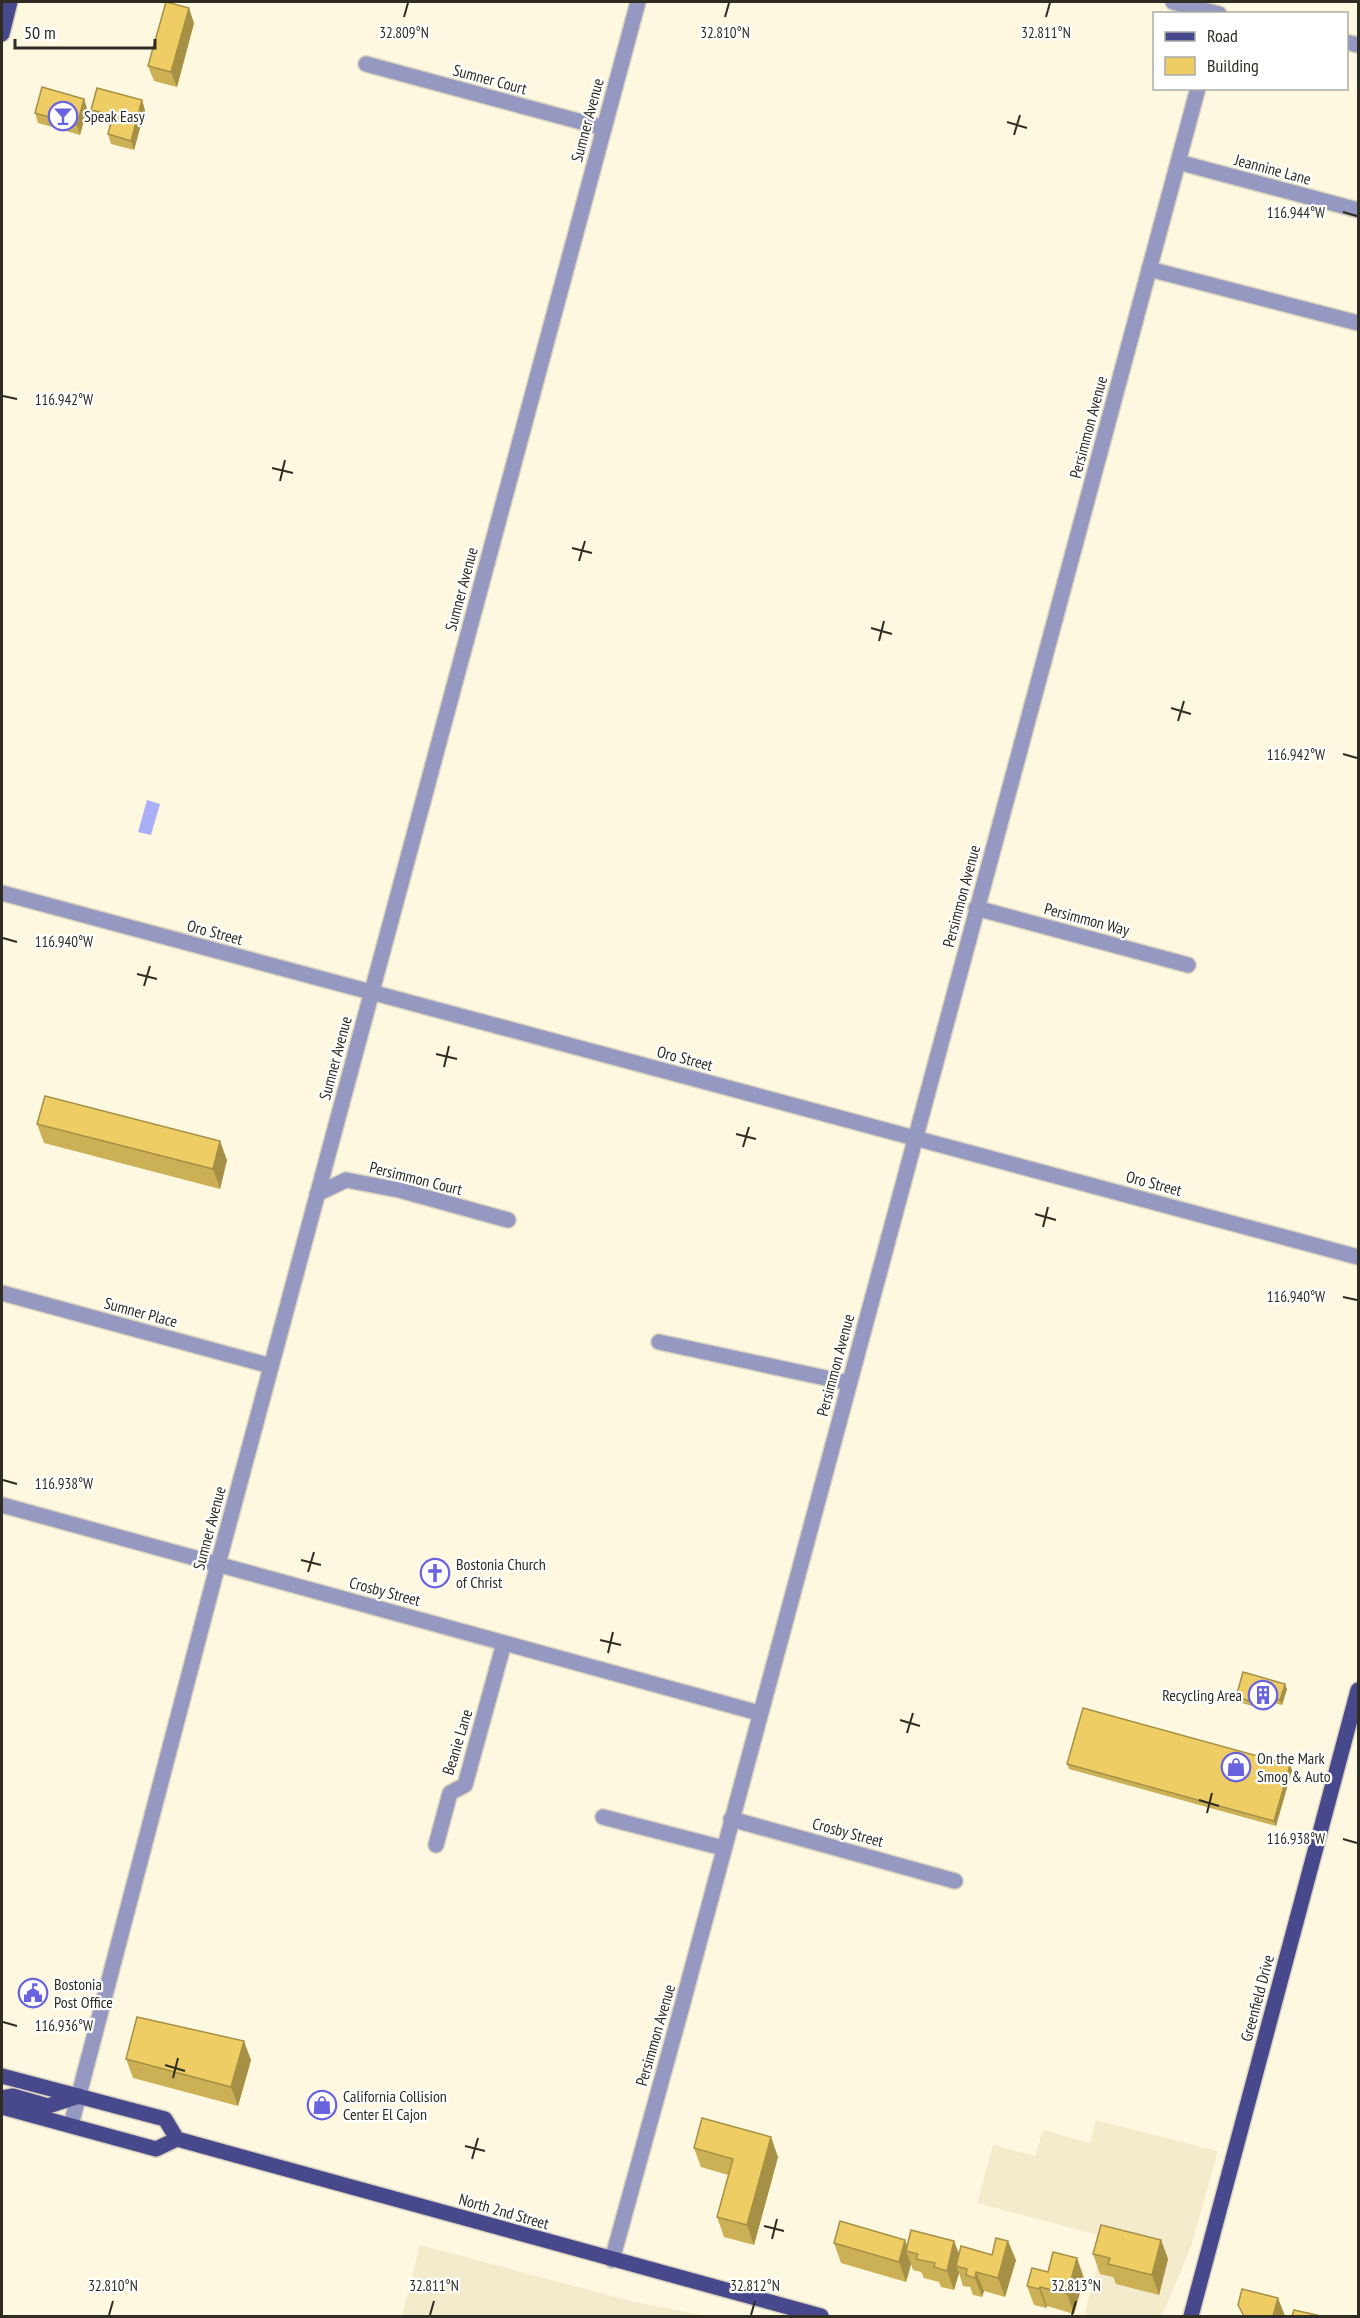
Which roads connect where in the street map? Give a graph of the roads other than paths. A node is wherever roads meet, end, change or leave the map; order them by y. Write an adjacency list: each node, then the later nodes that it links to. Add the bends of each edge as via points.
1 (10, 2): 5 (main road)
2 (638, 2): 8 (street, Sumner Avenue)
3 (1173, 2): 4 (street)
4 (1210, 12)
5 (2, 34)
6 (366, 64): 8 (street, Sumner Court)
7 (1197, 90): 9 (street, Persimmon Avenue)
8 (604, 128): 16 (street, Sumner Avenue)
9 (1178, 162): 10 (street, Jeannine Lane); 11 (street, Persimmon Avenue)
10 (1359, 210)
11 (1149, 269): 12 (street); 14 (street, Persimmon Avenue)
12 (1359, 323)
13 (2, 893): 16 (street, Oro Street)
14 (976, 908): 15 (street, Persimmon Way); 17 (street, Persimmon Avenue)
15 (1188, 965)
16 (371, 992): 17 (street, Oro Street); 18 (street, Sumner Avenue)
17 (915, 1138): 20 (street, Oro Street); 24 (street, Persimmon Avenue)
18 (317, 1194): 19 (street, Persimmon Court, via 346,1180); 23 (street, Sumner Avenue)
19 (508, 1220)
20 (1359, 1257)
21 (2, 1293): 23 (street, Sumner Place)
22 (659, 1342): 24 (street)
23 (271, 1366): 26 (street, Sumner Avenue)
24 (849, 1383): 29 (street, Persimmon Avenue)
25 (2, 1505): 26 (street, Crosby Street)
26 (218, 1564): 27 (street, Crosby Street); 36 (street, Sumner Avenue)
27 (504, 1642): 29 (street, Crosby Street); 32 (street, Beanie Lane, via 465,1785 450,1793)
28 (1359, 1690): 43 (main road, Greenfield Drive)
29 (759, 1713): 31 (street, Persimmon Avenue)
30 (603, 1817): 33 (street)
31 (731, 1819): 33 (street, Persimmon Avenue); 34 (street, Crosby Street)
32 (436, 1845)
33 (723, 1848): 41 (street, Persimmon Avenue)
34 (955, 1881)
35 (2, 2076): 36 (main road)
36 (79, 2096): 37 (main road, via 48,2106 13,2096); 39 (street, Sumner Avenue); 40 (main road, via 165,2119)
37 (2, 2098)
38 (2, 2107): 39 (main road)
39 (71, 2125): 40 (main road, via 156,2149)
40 (177, 2139): 41 (main road, North 2nd Street)
41 (612, 2260): 42 (main road, North 2nd Street)
42 (821, 2316)
43 (1191, 2316)

